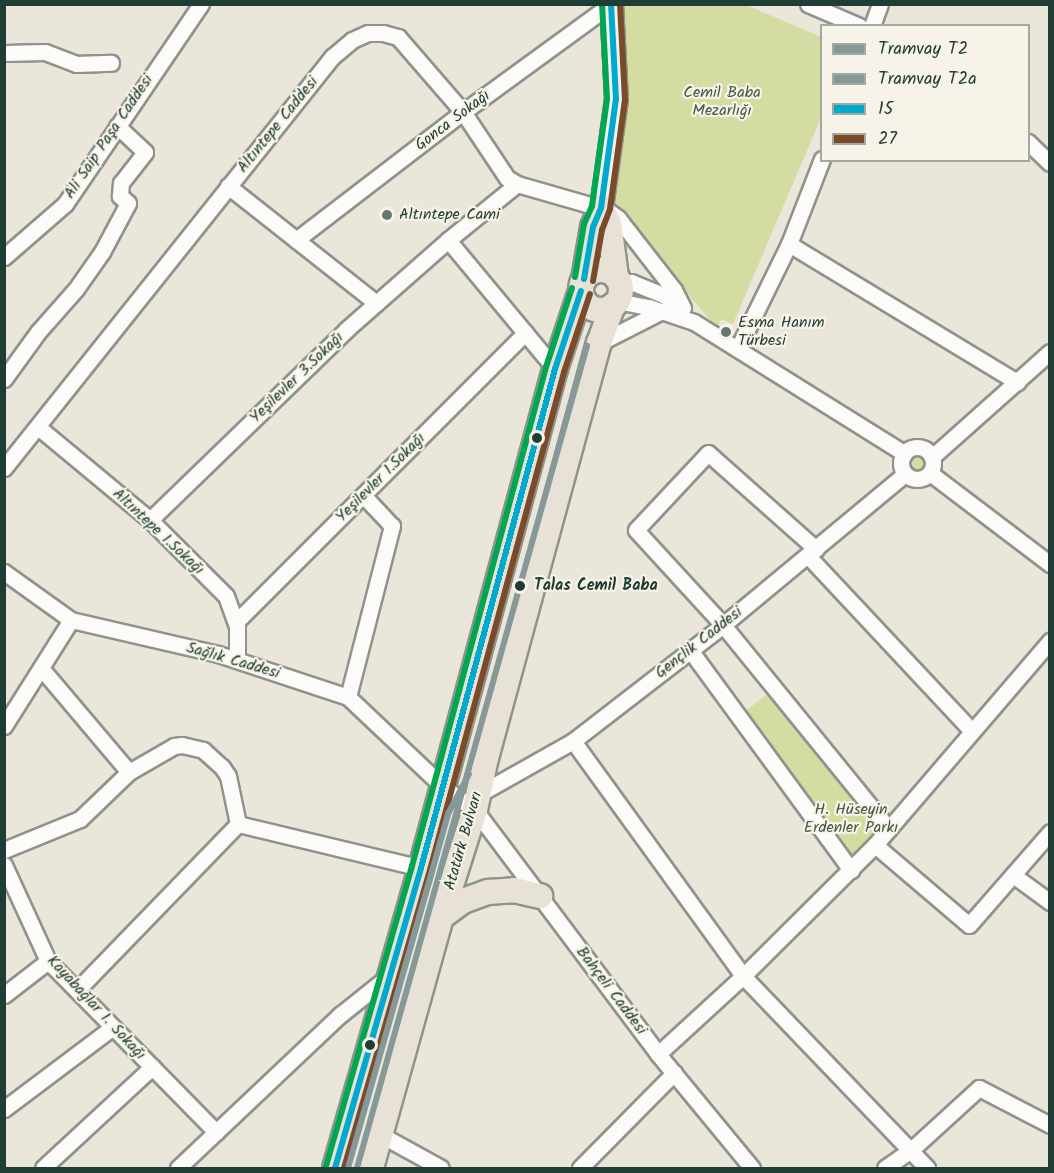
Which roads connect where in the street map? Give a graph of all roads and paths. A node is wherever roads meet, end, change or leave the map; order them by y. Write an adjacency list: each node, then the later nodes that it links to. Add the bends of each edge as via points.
1 (201, 4): 10 (street, Ali Saip Paşa Caddesi)
2 (611, 4): 9 (street, Gonca Sokağı); 16 (main road, Atatürk Bulvarı, via 616,99)
3 (808, 4): 5 (street)
4 (880, 4): 6 (street)
5 (854, 24)
6 (873, 24)
7 (4, 53): 8 (street, via 45,52 76,64)
8 (111, 63)
9 (463, 112): 14 (street, Altıntepe Caddesi, via 507,178); 15 (street, Altıntepe Caddesi, via 398,38 375,32 359,36 332,57); 17 (street, Gonca Sokağı)
10 (117, 126): 20 (street, Ali Saip Paşa Caddesi, via 65,204); 32 (street, via 145,152 121,183 120,196 128,203 102,252 76,289)
11 (1030, 143): 13 (street)
12 (821, 162): 19 (street)
13 (1050, 163)
14 (518, 184): 16 (street, Altıntepe Caddesi); 18 (street, Yeşilevler 3.Sokağı)
15 (228, 186): 17 (street); 34 (street, Altıntepe Caddesi)
16 (601, 208): 21 (main road, Atatürk Bulvarı, via 593,226); 22 (main road, Atatürk Bulvarı, via 609,223); 24 (street, via 618,218 674,290)
17 (296, 240): 23 (street)
18 (448, 240): 23 (street, Yeşilevler 3.Sokağı); 27 (street)
19 (789, 244): 29 (street); 33 (street)
20 (4, 257)
21 (582, 285): 22 (main road, via 588,274 600,270); 22 (main road, via 584,301 593,308 603,309); 31 (main road, Atatürk Bulvarı)
22 (617, 292): 24 (street, via 632,282); 25 (street); 28 (main road, Atatürk Bulvarı)
23 (376, 303): 41 (street, Yeşilevler 3.Sokağı)
24 (683, 308): 26 (street)
25 (662, 311): 26 (street); 28 (street)
26 (694, 322): 29 (street)
27 (525, 333): 31 (street); 40 (street, Yeşilevler 1.Sokağı)
28 (599, 343): 58 (main road, Atatürk Bulvarı)
29 (738, 348): 35 (street)
30 (1050, 352): 33 (street)
31 (555, 369): 57 (main road, Atatürk Bulvarı)
32 (4, 379)
33 (1017, 382): 36 (street)
34 (38, 427): 37 (street, Altıntepe Caddesi); 41 (street, Altıntepe 1.Sokağı)
35 (904, 453): 36 (street, via 919,447); 39 (street, via 901,464)
36 (932, 457): 38 (street)
37 (4, 468)
38 (930, 473): 39 (street, via 915,479); 43 (street)
39 (905, 474): 42 (street, Gençlik Caddesi)
40 (363, 495): 46 (street, Yeşilevler 1.Sokağı); 52 (street, via 392,526)
41 (150, 520): 46 (street, Altıntepe 1.Sokağı, via 226,596)
42 (812, 552): 47 (street, Gençlik Caddesi); 47 (street, via 708,453 636,530); 54 (street)
43 (1048, 561)
44 (4, 572): 45 (street)
45 (71, 620): 50 (street, Sağlık Caddesi); 51 (street)
46 (236, 622): 50 (street, Altıntepe 1.Sokağı)
47 (723, 625): 49 (street, Gençlik Caddesi); 60 (street)
48 (1050, 641): 54 (street)
49 (690, 650): 55 (street, Gençlik Caddesi); 66 (street)
50 (237, 660): 52 (street, Sağlık Caddesi)
51 (41, 668): 53 (street); 56 (street)
52 (348, 697): 57 (street, Sağlık Caddesi)
53 (4, 726)
54 (972, 731): 60 (street)
55 (573, 741): 58 (street, Gençlik Caddesi); 73 (street)
56 (129, 772): 59 (street, via 174,746 198,747 215,759 228,776); 63 (street, via 80,819)
57 (442, 786): 58 (street, Sağlık Caddesi); 65 (main road, Atatürk Bulvarı)
58 (477, 802): 68 (street, Bahçeli Caddesi); 70 (main road, Atatürk Bulvarı)
59 (238, 824): 65 (street); 74 (street)
60 (890, 829): 62 (street)
61 (1050, 832): 67 (street)
62 (875, 845): 66 (street); 67 (street, via 969,925)
63 (4, 850)
64 (4, 865): 71 (street, Kayabağlar 1. Sokağı)
65 (421, 868): 72 (main road, Atatürk Bulvarı)
66 (851, 870): 73 (street)
67 (1012, 875): 69 (street)
68 (540, 896): 70 (main road, via 514,890 488,892 463,901); 77 (street, Bahçeli Caddesi)
69 (1050, 902)
70 (441, 917): 83 (main road, Atatürk Bulvarı)
71 (48, 961): 74 (street, Kayabağlar 1. Sokağı); 75 (street)
72 (390, 975): 82 (street, via 340,1015); 87 (main road, Atatürk Bulvarı)
73 (743, 976): 77 (street); 84 (street)
74 (77, 990): 76 (street, Kayabağlar 1. Sokağı)
75 (4, 995)
76 (113, 1027): 78 (street, Kayabağlar 1. Sokağı); 80 (street)
77 (658, 1054): 79 (street, Bahçeli Caddesi)
78 (152, 1067): 82 (street, Kayabağlar 1. Sokağı); 85 (street)
79 (674, 1073): 90 (street); 91 (street, Bahçeli Caddesi)
80 (4, 1109)
81 (1050, 1125): 84 (street, via 979,1088)
82 (216, 1132): 86 (street)
83 (381, 1135): 88 (main road, Atatürk Bulvarı); 89 (street)
84 (911, 1150): 92 (street); 93 (street)
85 (43, 1168)
86 (178, 1168)
87 (335, 1168)
88 (371, 1168)
89 (441, 1168)
90 (580, 1168)
91 (752, 1168)
92 (885, 1168)
93 (927, 1168)

